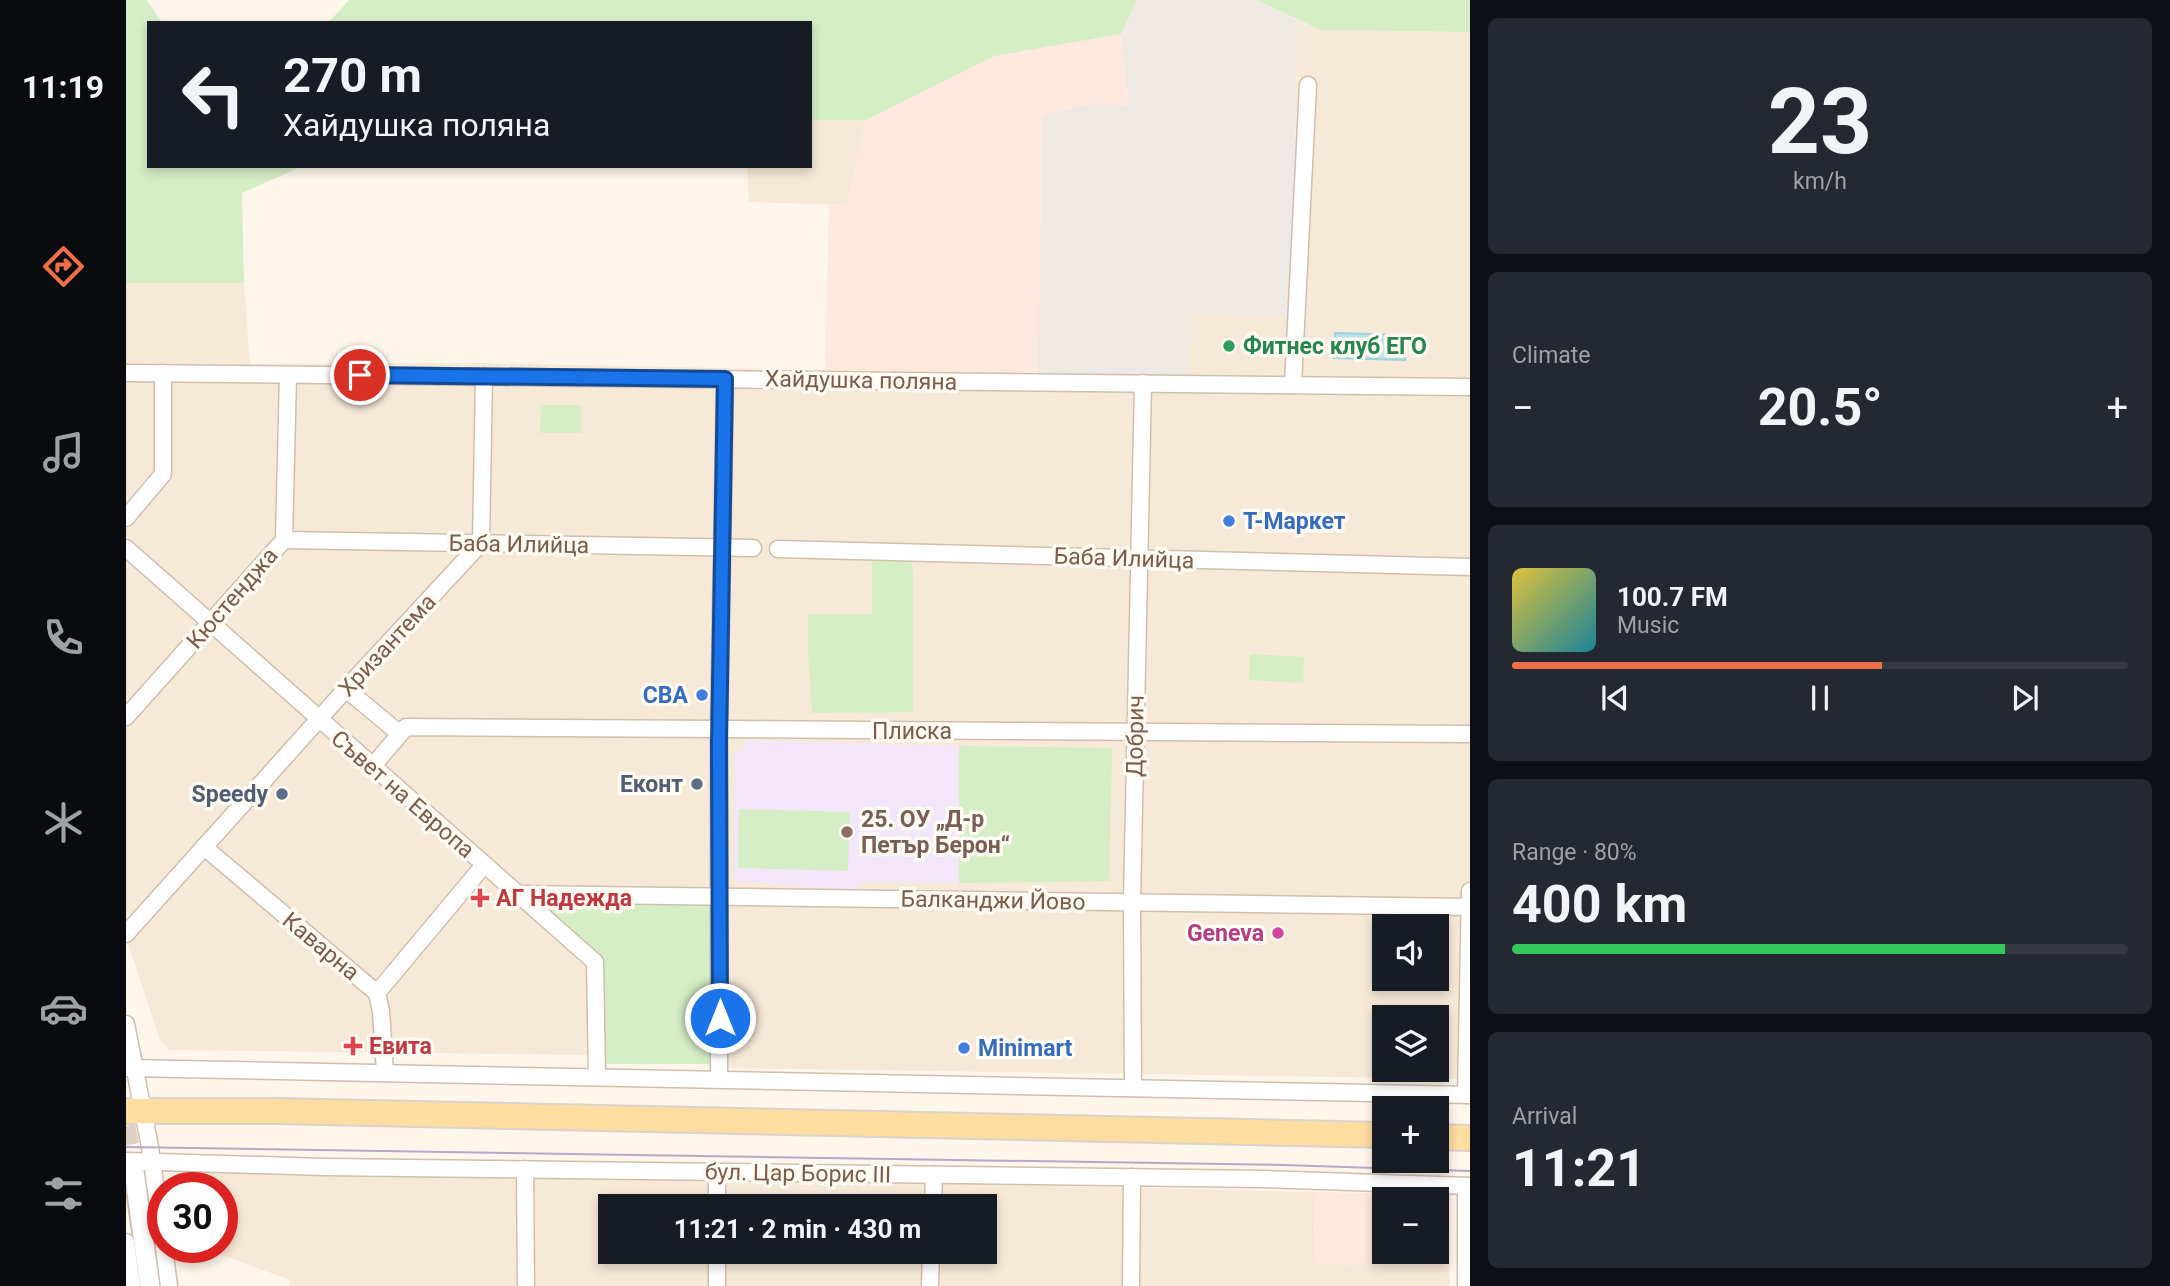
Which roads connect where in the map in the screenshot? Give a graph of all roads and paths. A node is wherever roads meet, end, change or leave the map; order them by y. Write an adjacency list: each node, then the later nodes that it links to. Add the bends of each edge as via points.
1 (1308, 85): 8 (street)
2 (126, 373): 3 (street, Хайдушка поляна)
3 (163, 373): 4 (street, Хайдушка поляна); 10 (street, via 163,474)
4 (288, 374): 5 (street, Хайдушка поляна); 11 (street, Кюстенджа)
5 (484, 376): 6 (street, Хайдушка поляна); 12 (street)
6 (725, 379): 7 (street, Хайдушка поляна); 14 (street)
7 (1143, 383): 8 (street, Хайдушка поляна); 17 (street, Добрич)
8 (1293, 385): 9 (street, Хайдушка поляна)
9 (1470, 387)
10 (126, 518)
11 (284, 540): 12 (street, Баба Илийца); 19 (street, Кюстенджа)
12 (481, 543): 14 (street, Баба Илийца); 20 (street, Хризантема)
13 (126, 548): 19 (street, Съвет на Европа)
14 (722, 548): 15 (street, Баба Илийца); 23 (street)
15 (753, 548)
16 (778, 549): 17 (street, Баба Илийца)
17 (1139, 558): 18 (street, Баба Илийца); 24 (street, Добрич)
18 (1470, 567)
19 (210, 624): 21 (street, Кюстенджа); 22 (street, Съвет на Европа)
20 (346, 689): 22 (street, Хризантема); 25 (street)
21 (126, 717)
22 (319, 720): 27 (street, Съвет на Европа); 28 (street, Хризантема)
23 (719, 729): 24 (street, Плиска); 25 (street, Плиска, via 406,727); 32 (street)
24 (1135, 732): 26 (street, Плиска); 33 (street, Добрич)
25 (400, 734): 27 (street)
26 (1470, 734)
27 (372, 767): 29 (street, Съвет на Европа)
28 (204, 847): 35 (street, Хризантема); 36 (street, Каварна)
29 (484, 865): 31 (street, Съвет на Европа); 36 (street)
30 (1470, 891): 34 (street)
31 (517, 894): 32 (street, Балканджи Йово); 40 (street, Съвет на Европа, via 596,962)
32 (718, 896): 33 (street, Балканджи Йово); 41 (street)
33 (1132, 902): 34 (street, Балканджи Йово); 42 (street, Добрич)
34 (1470, 906): 43 (street)
35 (126, 934)
36 (377, 993): 39 (street, Каварна)
37 (126, 1024): 38 (street)
38 (130, 1068): 39 (street); 44 (street)
39 (385, 1072): 40 (street)
40 (597, 1076): 41 (street)
41 (719, 1079): 42 (street)
42 (1132, 1088): 43 (street)
43 (1468, 1095)
44 (134, 1111): 45 (main road); 48 (street)
45 (1372, 1135)
46 (1449, 1137): 47 (main road)
47 (1470, 1138)
48 (152, 1161): 49 (street, бул. Цар Борис III); 50 (street, бул. Цар Борис III); 51 (street)
49 (130, 1166): 63 (street)
50 (525, 1169): 52 (street, бул. Цар Борис III); 65 (street)
51 (153, 1172)
52 (717, 1172): 53 (street, бул. Цар Борис III); 56 (street)
53 (934, 1175): 54 (street, бул. Цар Борис III); 57 (street)
54 (1132, 1177): 55 (street, бул. Цар Борис III); 68 (street)
55 (1468, 1186): 69 (street)
56 (717, 1194)
57 (933, 1194)
58 (126, 1242): 62 (street)
59 (166, 1263): 64 (street)
60 (717, 1264): 66 (street)
61 (931, 1264): 67 (street)
62 (132, 1286)
63 (150, 1286)
64 (169, 1286)
65 (526, 1286)
66 (717, 1286)
67 (930, 1286)
68 (1131, 1286)
69 (1466, 1286)

